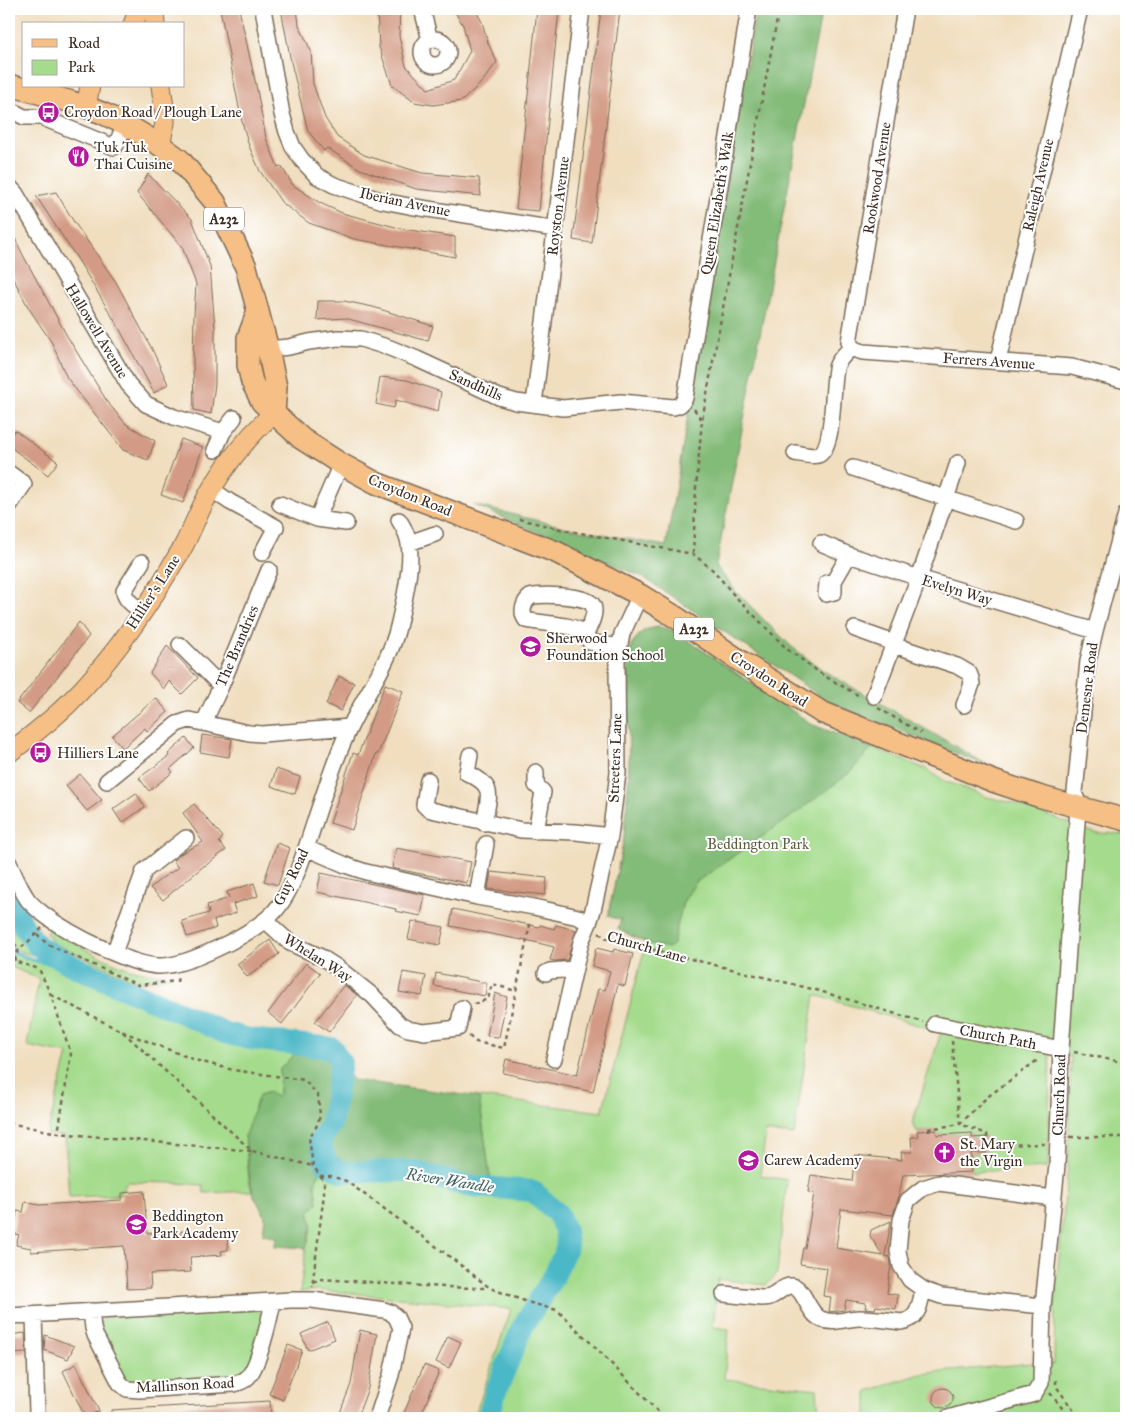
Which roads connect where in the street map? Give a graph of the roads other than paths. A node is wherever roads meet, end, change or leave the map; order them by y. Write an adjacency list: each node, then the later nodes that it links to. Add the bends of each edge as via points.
1 (139, 9): 9 (main road)
2 (154, 9): 10 (main road)
3 (263, 9): 20 (street, Iberian Avenue, via 287,132 302,160 317,176 383,201)
4 (422, 9): 11 (street)
5 (582, 9): 20 (street, Royston Avenue)
6 (749, 9): 26 (street, Queen Elizabeth's Walk)
7 (905, 9): 22 (street, Rookwood Avenue, via 849,342)
8 (1080, 9): 24 (street, Raleigh Avenue)
9 (134, 22)
10 (155, 22)
11 (430, 40)
12 (90, 88): 15 (main road)
13 (161, 88): 18 (main road, via 165,123)
14 (22, 90): 15 (highway, A232)
15 (86, 107): 17 (highway, A232)
16 (9, 109): 17 (street, via 24,117 41,117 114,147)
17 (125, 124): 18 (highway, A232)
18 (160, 145): 21 (highway, A232, via 180,160 215,202 246,267)
19 (9, 186): 30 (street, Hallowell Avenue, via 128,384 146,404 174,418)
20 (555, 229): 27 (street, Royston Avenue)
21 (258, 312): 23 (highway, A232); 28 (highway, Croydon Road / A232, via 248,338 248,365 262,402)
22 (852, 347): 24 (street, Ferrers Avenue, via 863,352); 32 (street, via 837,364 830,429 822,452 817,455)
23 (268, 349): 27 (street, Sandhills, via 344,338 360,339 417,359 499,397); 28 (highway, A232, via 276,387)
24 (998, 361): 25 (street, Ferrers Avenue, via 1072,367)
25 (1126, 381)
26 (685, 398): 27 (street, Sandhills, via 682,404 673,407 621,402 562,408)
27 (534, 404)
28 (274, 413): 34 (highway, Croydon Road / A232, via 302,439); 37 (main road, Hillier's Lane, via 239,448)
29 (234, 418): 30 (street)
30 (223, 432): 31 (street)
31 (215, 450)
32 (795, 453)
33 (958, 463): 38 (street)
34 (341, 464): 42 (street); 56 (highway, Croydon Road / A232, via 376,483 556,552)
35 (853, 468): 38 (street)
36 (9, 473): 40 (street, via 24,484)
37 (211, 489): 50 (street, via 276,527); 57 (main road, Hillier's Lane, via 185,543)
38 (946, 498): 44 (street); 54 (street)
39 (280, 504): 42 (street)
40 (9, 506)
41 (1126, 514): 47 (street, Demesne Road)
42 (317, 519): 45 (street)
43 (400, 520): 48 (street, Guy Road)
44 (1016, 520)
45 (346, 523)
46 (435, 534): 48 (street)
47 (1123, 542): 59 (street, Demesne Road)
48 (409, 543): 68 (street, Guy Road, via 406,587 395,640)
49 (821, 543): 51 (street, Evelyn Way)
50 (262, 553)
51 (849, 555): 54 (street, Evelyn Way); 55 (street)
52 (142, 562): 57 (street, via 124,594)
53 (269, 570): 64 (street, The Brandries)
54 (919, 578): 59 (street, Evelyn Way); 61 (street)
55 (834, 581)
56 (640, 595): 63 (street, Streeters Lane); 74 (highway, Croydon Road / A232, via 821,712 992,781)
57 (142, 612): 69 (main road, Hillier's Lane, via 114,652 69,703)
58 (855, 629): 61 (street)
59 (1094, 631): 74 (street, Demesne Road, via 1075,792)
60 (586, 634): 63 (street, via 590,642)
61 (894, 644): 65 (street); 66 (street, via 969,673 972,684)
62 (180, 645): 64 (street)
63 (619, 647): 78 (street, Streeters Lane, via 616,669 618,773)
64 (221, 686): 67 (street, The Brandries)
65 (872, 701)
66 (964, 705)
67 (204, 722): 68 (street, via 262,734); 73 (street, via 189,720 177,724)
68 (350, 728): 81 (street, Guy Road)
69 (9, 753)
70 (470, 755): 76 (street, via 467,773 480,779 488,789)
71 (536, 772): 77 (street, via 536,785 543,792)
72 (428, 780): 76 (street, via 424,799 427,808)
73 (108, 781)
74 (1078, 807): 75 (highway, Croydon Road / A232); 91 (street, Church Road)
75 (1126, 820)
76 (484, 823): 77 (street)
77 (536, 831): 78 (street)
78 (610, 836): 85 (street, Streeters Lane)
79 (186, 838): 86 (street, via 144,871)
80 (486, 844): 83 (street)
81 (306, 848): 83 (street, via 366,872); 84 (street, Guy Road, via 285,896)
82 (9, 864): 86 (street, Guy Road, via 32,905 63,928)
83 (477, 897): 85 (street)
84 (265, 920): 86 (street, Guy Road, via 226,944 177,964 144,964); 89 (street, Whelan Way, via 290,943 338,968 408,1030 424,1032 458,1028)
85 (584, 920): 87 (street, Streeters Lane)
86 (114, 953)
87 (574, 968): 88 (street); 92 (street, Streeters Lane)
88 (546, 973)
89 (462, 1008)
90 (935, 1024): 91 (street, Church Path)
91 (1061, 1050): 93 (street, Church Road)
92 (554, 1060)
93 (1053, 1198): 94 (street, via 939,1183 923,1188 908,1200 901,1220 898,1252 901,1266 910,1280); 97 (street, Church Road)
94 (923, 1289): 95 (street, via 914,1317 901,1322 860,1318 825,1321 816,1316 798,1289 792,1286 785,1286 767,1298); 97 (street, via 941,1296)
95 (724, 1294)
96 (273, 1301): 98 (street); 98 (street, Mallinson Road, via 269,1324 252,1370 244,1381 140,1390 120,1383 95,1335); 102 (street, via 312,1300 384,1310 396,1317 401,1328)
97 (1043, 1306): 103 (street, Church Road, via 1041,1383 1034,1394)
98 (92, 1311): 99 (street)
99 (34, 1315): 100 (street); 101 (street, via 37,1412)
100 (9, 1316)
101 (40, 1418)
102 (377, 1418)
103 (948, 1418)

